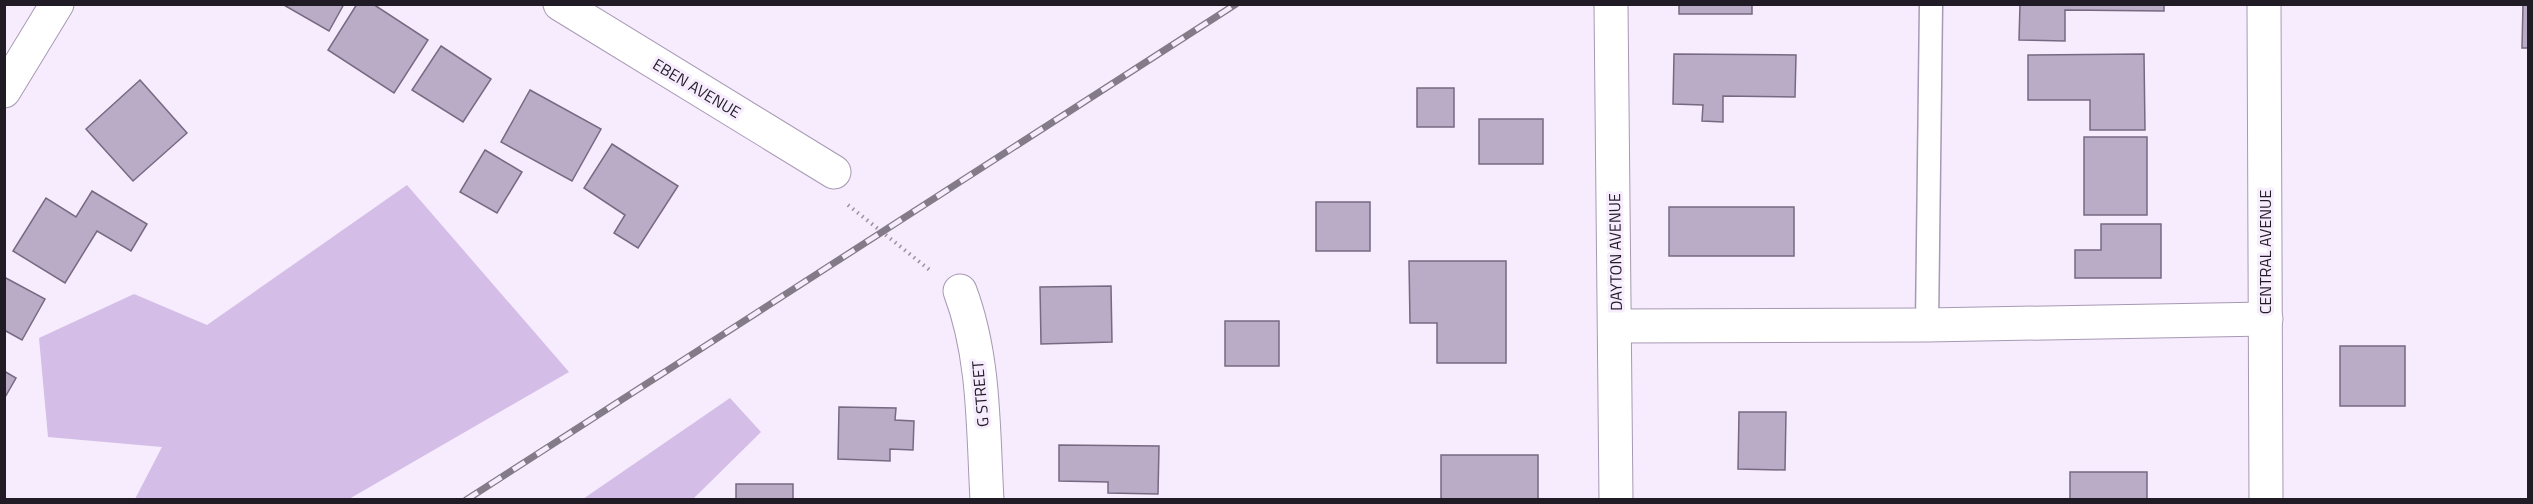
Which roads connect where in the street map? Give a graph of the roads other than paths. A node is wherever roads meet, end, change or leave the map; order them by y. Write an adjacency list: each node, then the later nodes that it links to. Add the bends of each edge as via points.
1 (57, 4): 6 (street)
2 (560, 4): 7 (street, EBEN AVENUE)
3 (1611, 4): 11 (street, DAYTON AVENUE)
4 (1931, 4): 10 (lane)
5 (2264, 4): 9 (street, CENTRAL AVENUE)
6 (4, 91)
7 (834, 172)
8 (960, 291): 12 (street, G STREET, via 976,343)
9 (2266, 319): 10 (street); 14 (street, CENTRAL AVENUE)
10 (1927, 325): 11 (street)
11 (1616, 326): 13 (street, DAYTON AVENUE)
12 (987, 500)
13 (1616, 500)
14 (2266, 500)

